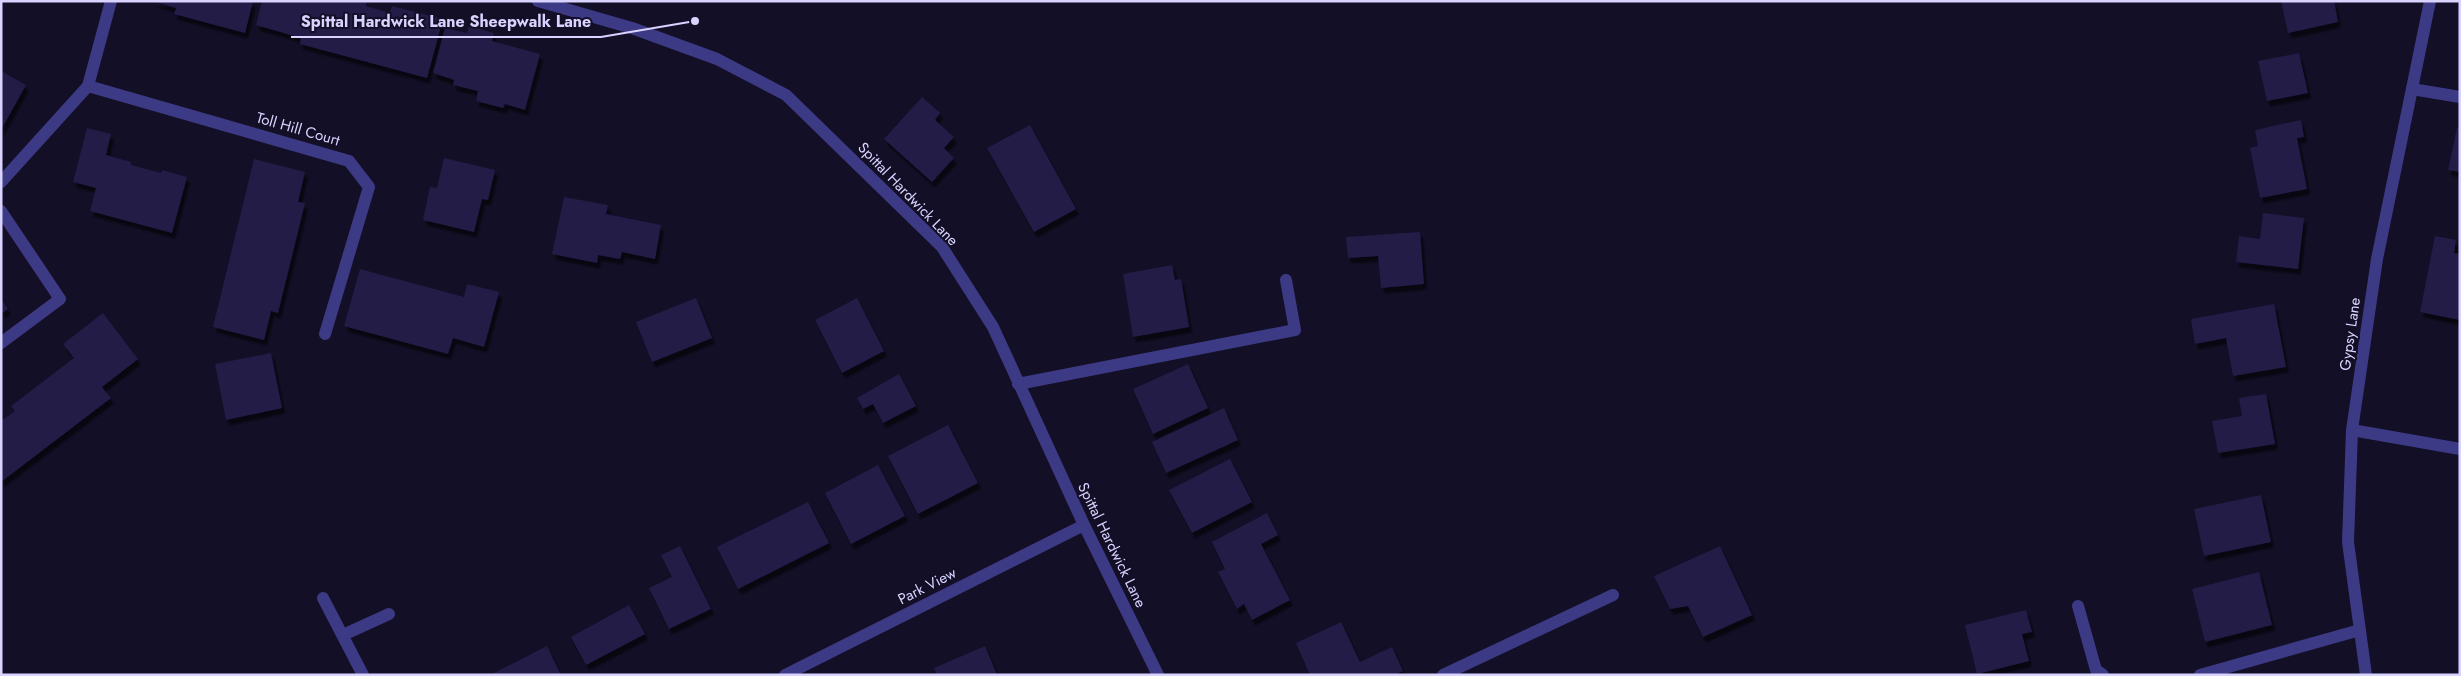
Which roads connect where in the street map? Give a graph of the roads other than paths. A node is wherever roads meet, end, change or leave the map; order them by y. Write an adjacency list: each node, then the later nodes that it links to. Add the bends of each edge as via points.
1 (111, 1): 4 (street)
2 (538, 1): 12 (street, Spittal Hardwick Lane, via 632,28 708,56 786,95 942,247 993,327)
3 (2430, 1): 5 (street, Gypsy Lane)
4 (88, 86): 7 (street); 10 (street, Toll Hill Court, via 349,161 369,187)
5 (2412, 89): 6 (street); 13 (street, Gypsy Lane, via 2377,259)
6 (2460, 97)
7 (1, 182)
8 (1, 210): 11 (street, via 60,299)
9 (1286, 280): 12 (street, via 1295,330)
10 (325, 334)
11 (1, 343)
12 (1018, 384): 15 (street, Spittal Hardwick Lane)
13 (2352, 430): 14 (street); 20 (street, Gypsy Lane, via 2348,542)
14 (2460, 448)
15 (1084, 525): 23 (street, Park View); 24 (street, Spittal Hardwick Lane)
16 (1613, 595): 25 (street)
17 (323, 598): 21 (street)
18 (2078, 606): 26 (street, via 2096,670)
19 (389, 614): 21 (street)
20 (2360, 630): 27 (street); 28 (street, Gypsy Lane)
21 (343, 635): 22 (street)
22 (363, 675)
23 (785, 675)
24 (1158, 675)
25 (1443, 675)
26 (2103, 675)
27 (2200, 675)
28 (2366, 675)

